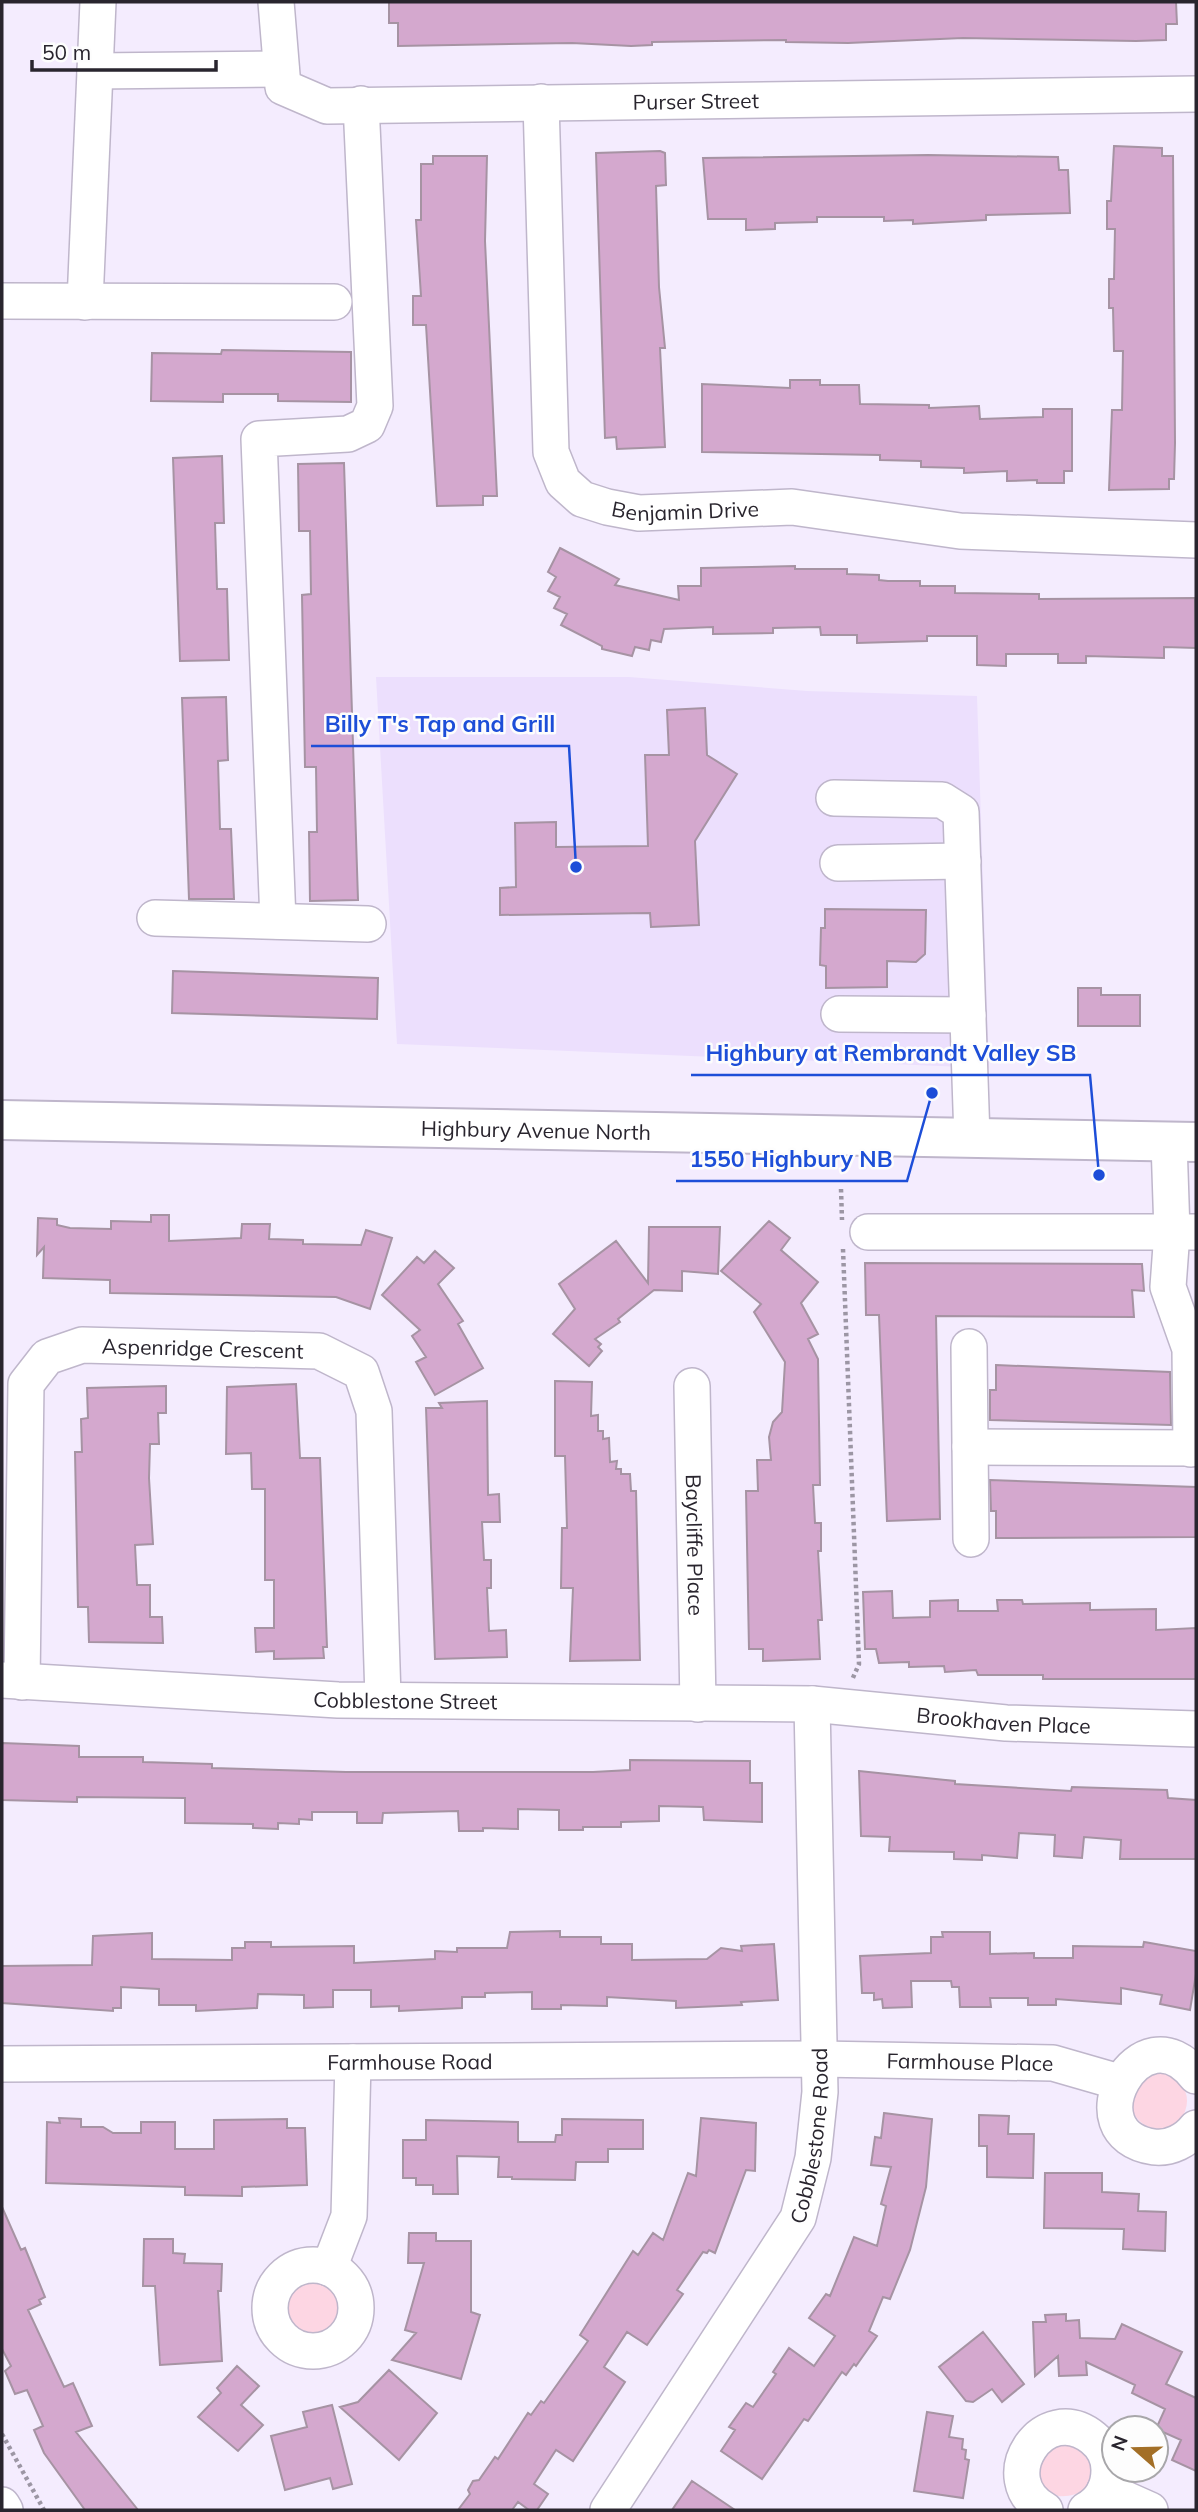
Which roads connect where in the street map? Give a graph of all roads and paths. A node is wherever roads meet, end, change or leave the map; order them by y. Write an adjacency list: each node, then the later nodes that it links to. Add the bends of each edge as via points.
1 (98, 2): 4 (street)
2 (276, 2): 3 (street)
3 (281, 69): 4 (street); 7 (street, Purser Street, via 284,87 327,106)
4 (95, 71): 9 (street)
5 (1196, 93): 6 (street, Purser Street)
6 (541, 102): 7 (street, Purser Street); 11 (street, Benjamin Drive, via 551,452 563,482 582,499 639,513 792,507 960,531)
7 (361, 104): 16 (street, via 375,406 367,425 348,434 259,439)
8 (2, 301): 9 (street)
9 (85, 302): 10 (street)
10 (334, 302)
11 (1196, 540)
12 (834, 798): 13 (street, via 942,800 961,813)
13 (963, 861): 14 (street); 19 (street)
14 (838, 863)
15 (155, 918): 16 (street)
16 (278, 921): 17 (street)
17 (368, 923)
18 (839, 1014): 19 (street)
19 (968, 1015): 21 (street)
20 (2, 1120): 21 (main road, Highbury Avenue North)
21 (972, 1138): 22 (main road, Highbury Avenue North)
22 (1182, 1142): 24 (street)
23 (841, 1189): 25 (path)
24 (1184, 1232): 25 (street); 29 (street, via 1168,1287 1189,1349)
25 (851, 1236): 32 (path, via 859,1664)
26 (969, 1348): 28 (street)
27 (692, 1386): 34 (street, Baycliffe Place)
28 (970, 1447): 29 (street); 30 (street)
29 (1194, 1448)
30 (971, 1539)
31 (12, 1681): 33 (street, Cobblestone Street, via 338,1700); 33 (street, Aspenridge Crescent, via 26,1384 47,1357 82,1345 319,1351 361,1372 374,1411)
32 (850, 1683)
33 (383, 1698): 34 (street, Cobblestone Street)
34 (698, 1704): 35 (street, Cobblestone Street)
35 (812, 1704): 36 (street, Brookhaven Place, via 1006,1723); 37 (street, Cobblestone Road)
36 (1196, 1729)
37 (819, 2059): 38 (street, Farmhouse Road); 41 (street, Farmhouse Place, via 1053,2063); 49 (street, Cobblestone Road, via 813,2158 798,2218)
38 (353, 2062): 39 (street, Farmhouse Road); 43 (street, via 349,2216)
39 (2, 2064)
40 (1196, 2076): 41 (street, via 1184,2063 1154,2056 1127,2070)
41 (1119, 2082): 42 (street, via 1115,2096 1120,2125 1142,2144 1170,2146)
42 (1196, 2128)
43 (330, 2268)
44 (2, 2434): 48 (path)
45 (1096, 2500): 50 (street, via 1109,2465 1098,2442 1076,2429 1050,2430 1030,2446 1022,2468 1026,2490); 51 (street)
46 (2, 2505): 47 (street)
47 (5, 2510)
48 (44, 2510)
49 (608, 2510)
50 (1045, 2510)
51 (1150, 2510)

